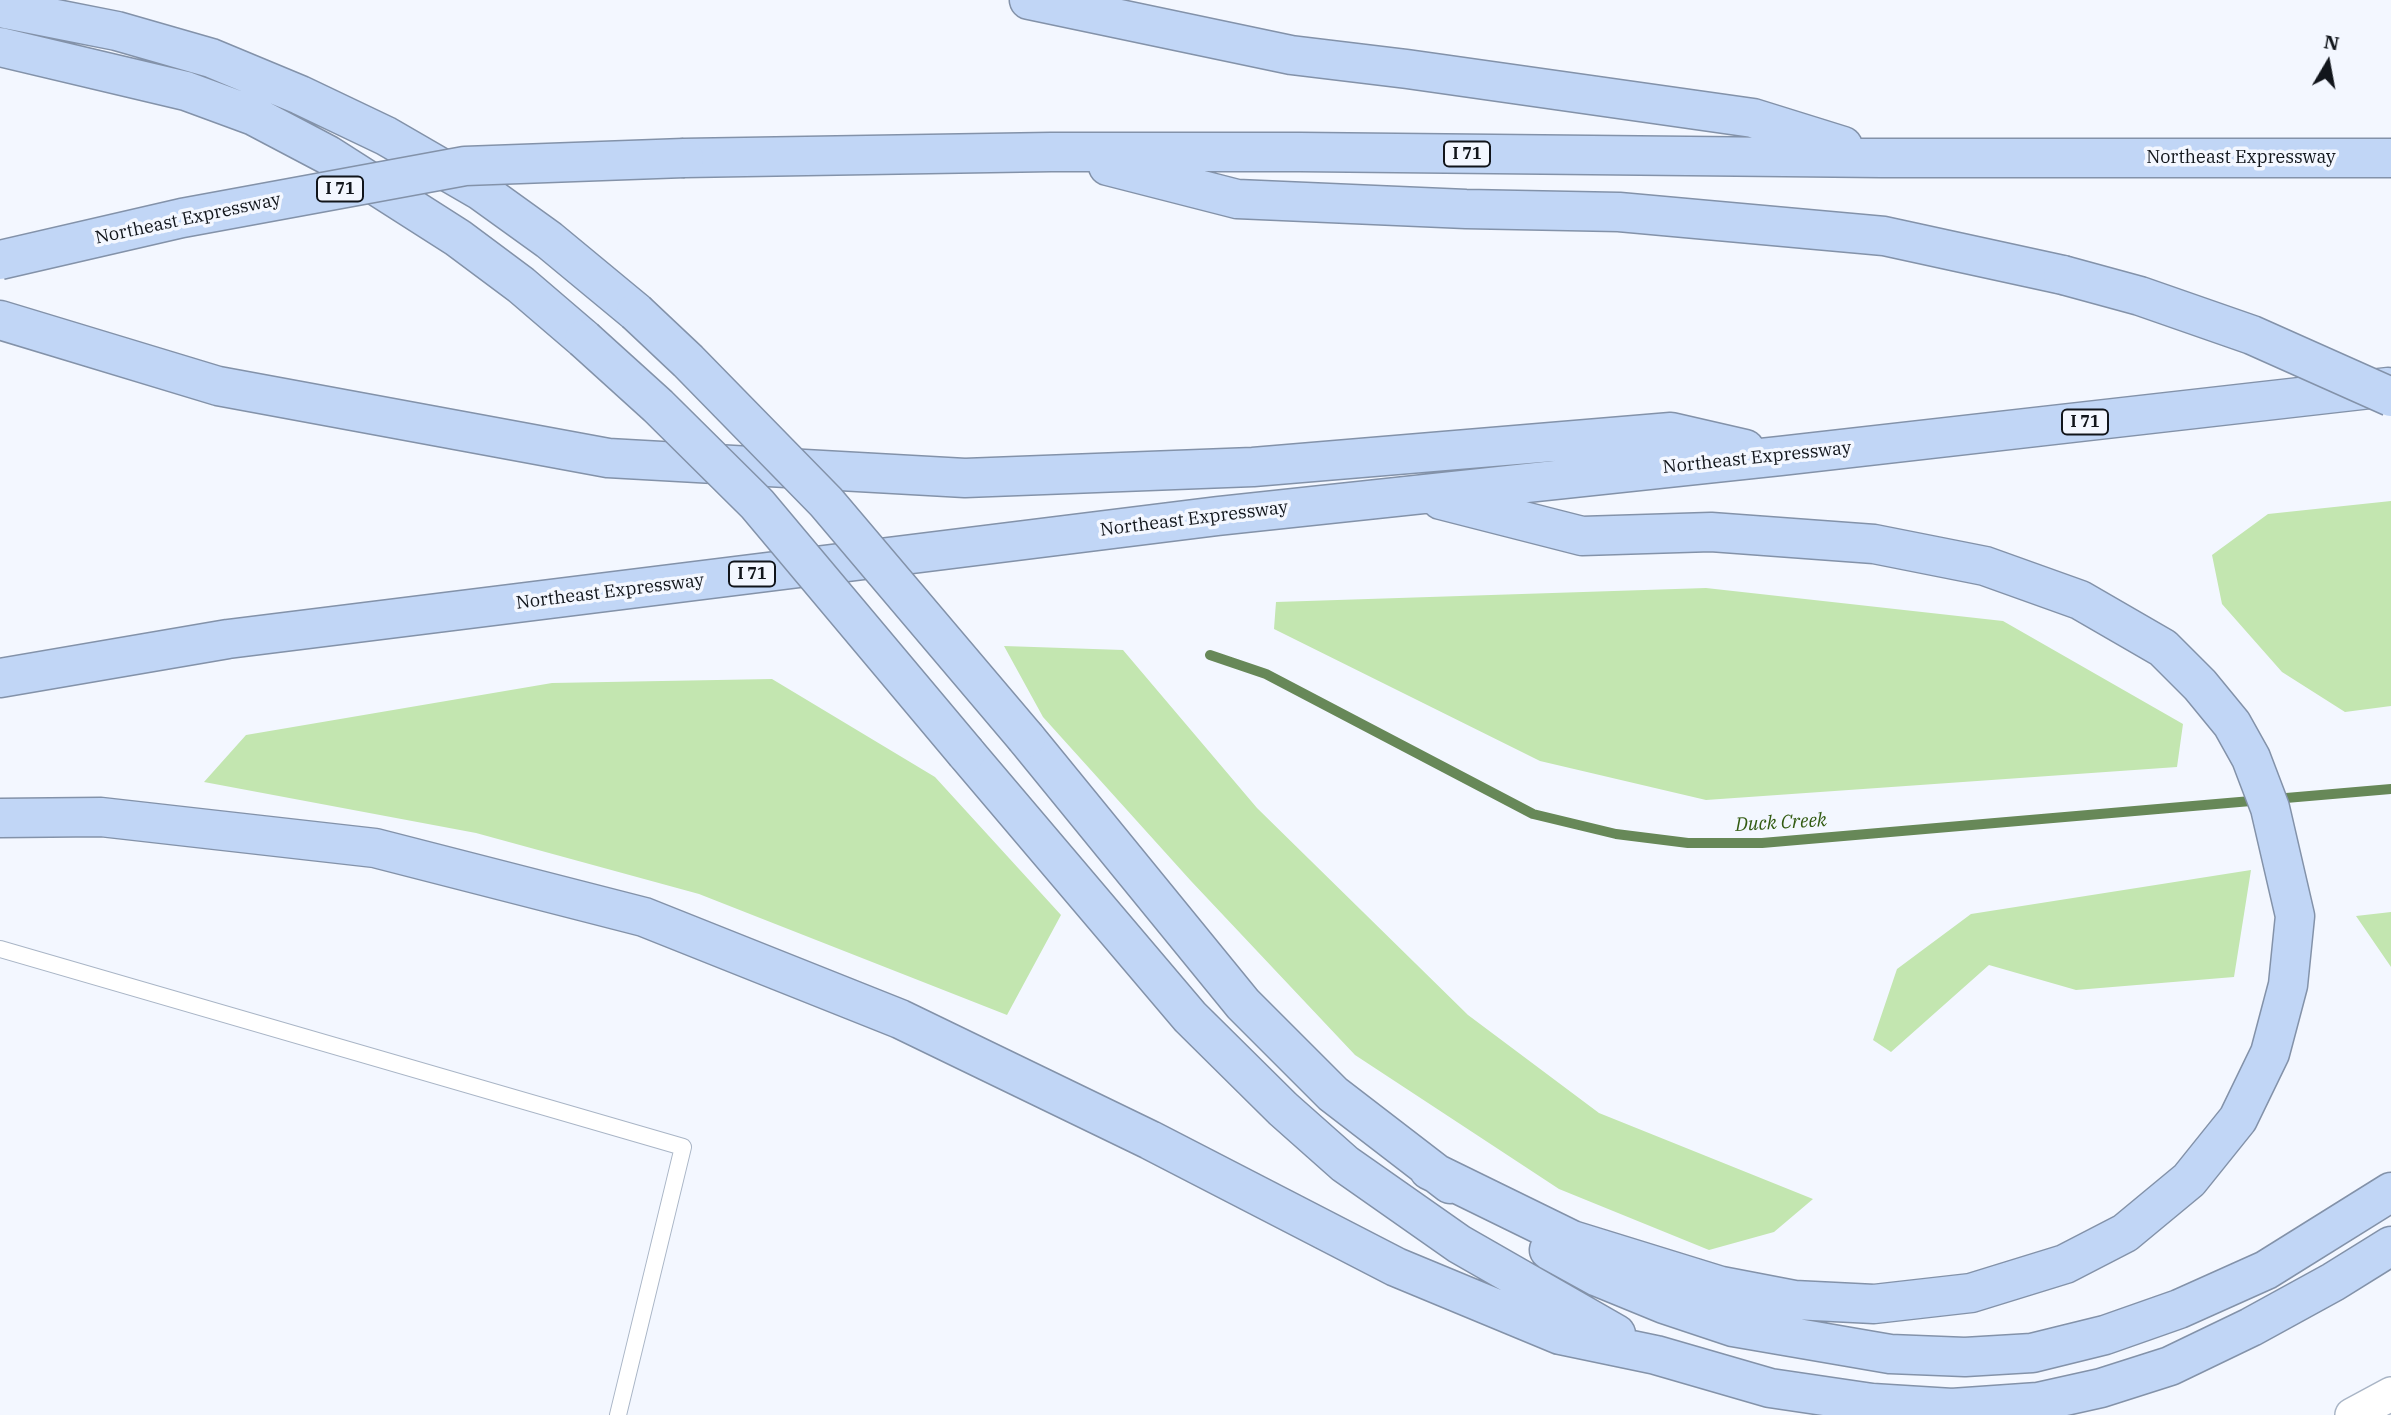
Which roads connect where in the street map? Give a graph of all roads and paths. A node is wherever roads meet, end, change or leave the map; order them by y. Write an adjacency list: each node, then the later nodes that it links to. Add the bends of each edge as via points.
1 (1029, 0): 5 (highway, via 1291,55 1753,118)
2 (0, 8): 16 (highway, bridge, via 117,31 211,58 300,95 386,136 481,191 549,240 688,361 827,502 1242,1004 1333,1094)
3 (0, 47): 19 (highway, bridge, via 186,91 254,116 328,155 522,285 658,406 757,504 1190,1017 1283,1109 1345,1164 1459,1244)
4 (1051, 152): 5 (highway, Northeast Expressway / I 71); 7 (highway, Northeast Expressway / I 71, bridge, via 465,166 182,219); 10 (highway, bridge, via 1237,199 1619,212 1884,236 2140,296 2252,335)
5 (1882, 158): 6 (highway, Northeast Expressway / I 71)
6 (2391, 158)
7 (0, 260)
8 (0, 320): 11 (highway, via 218,386 608,458 965,478 1253,467 1671,432)
9 (2391, 386): 11 (highway, Northeast Expressway / I 71)
10 (2391, 397)
11 (1780, 456): 12 (highway, Northeast Expressway / I 71)
12 (1415, 493): 13 (highway, Northeast Expressway / I 71, via 228,639); 16 (highway, via 1582,536 1712,532 1874,544 1984,566 2080,600 2163,648 2232,724 2270,808 2295,916 2288,985 2270,1053 2238,1119 2189,1180 2125,1233 2065,1264 1971,1293 1874,1304 1794,1300 1721,1286 1572,1240)
13 (0, 678)
14 (0, 818): 19 (highway, via 101,817 375,848 644,917 900,1019 1150,1140 1396,1267 1560,1335)
15 (0, 949): 21 (lane, via 683,1147)
16 (1429, 1170): 17 (highway, via 1524,1237 1598,1277 1664,1304 1732,1327 1890,1354 1965,1357 2032,1353 2179,1310 2266,1270)
17 (2391, 1192)
18 (2391, 1246): 19 (highway, via 2251,1327 2170,1366 2038,1402 1952,1408 1872,1403 1770,1388)
19 (1656, 1355)
20 (2391, 1394): 22 (street)
21 (618, 1415)
22 (2352, 1415)

